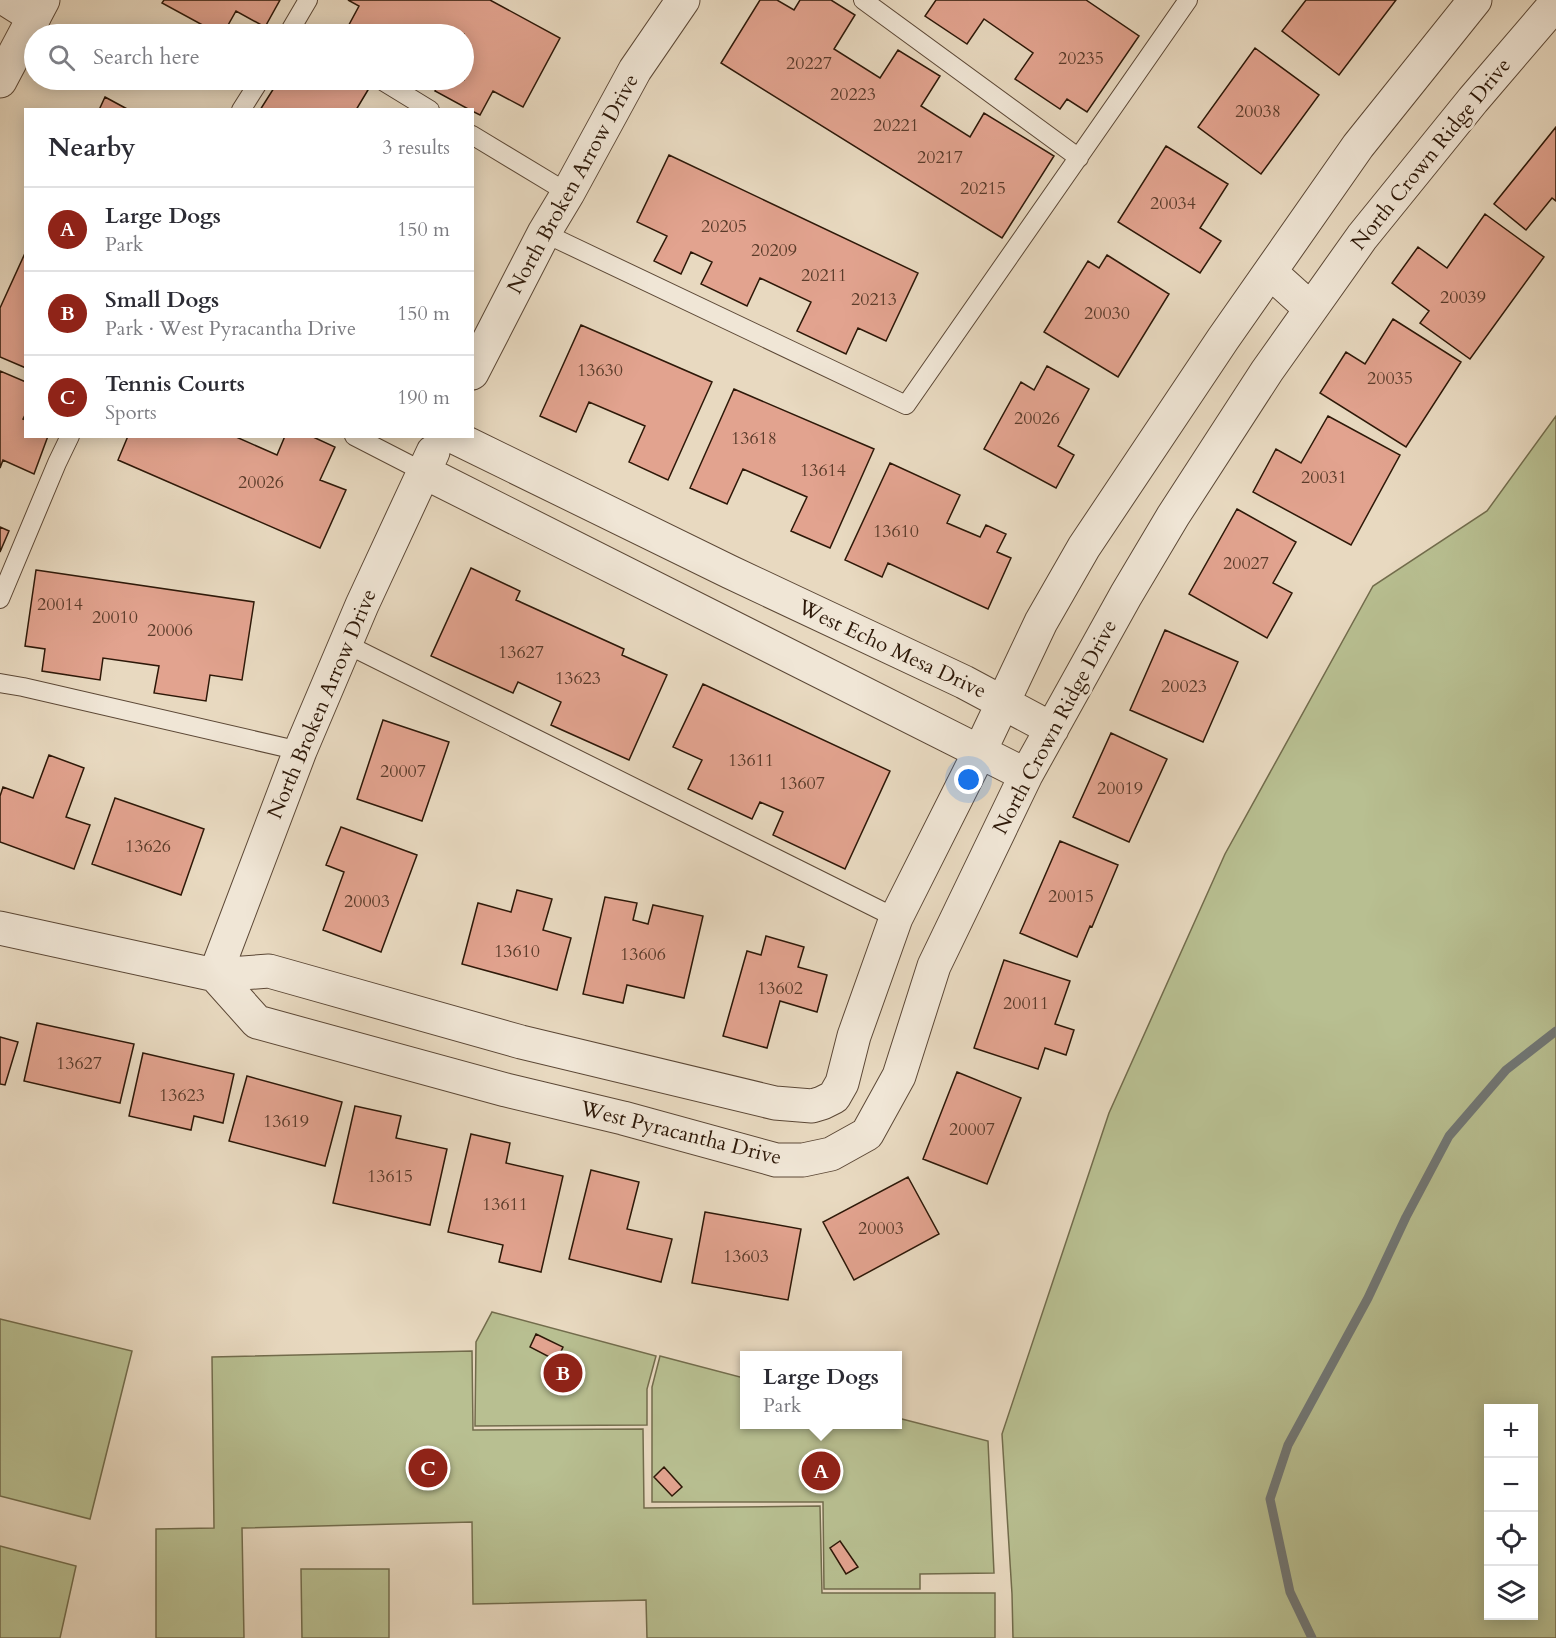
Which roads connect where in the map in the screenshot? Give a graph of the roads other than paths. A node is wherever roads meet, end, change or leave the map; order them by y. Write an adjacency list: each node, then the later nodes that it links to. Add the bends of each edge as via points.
1 (308, 0): 8 (lane)
2 (683, 0): 16 (street, North Broken Arrow Drive, via 635,70)
3 (863, 0): 15 (lane)
4 (1188, 0): 15 (lane)
5 (1475, 0): 18 (street, via 1358,146)
6 (1556, 3): 19 (street, North Crown Ridge Drive, via 1362,237)
7 (28, 6): 9 (street)
8 (299, 24)
9 (0, 81)
10 (254, 90): 12 (lane)
11 (397, 90): 13 (lane)
12 (242, 108)
13 (427, 108)
14 (474, 136): 16 (lane)
15 (1079, 158): 17 (lane, via 906,405)
16 (568, 193): 17 (street, North Broken Arrow Drive)
17 (544, 232): 20 (street, North Broken Arrow Drive)
18 (1270, 272): 19 (street); 31 (street, via 1084,547 1041,622)
19 (1311, 309): 32 (street, North Crown Ridge Drive, via 1173,516)
20 (474, 369)
21 (69, 438): 27 (lane)
22 (358, 438): 25 (lane)
23 (439, 438): 25 (street, North Broken Arrow Drive)
24 (456, 438): 26 (street, West Echo Mesa Drive)
25 (424, 472): 28 (street); 29 (street, North Broken Arrow Drive)
26 (730, 572): 28 (street); 31 (street, West Echo Mesa Drive)
27 (0, 599)
28 (706, 615): 34 (street)
29 (346, 644): 33 (street, North Broken Arrow Drive); 36 (lane)
30 (0, 683): 33 (lane)
31 (1004, 702): 32 (street, West Echo Mesa Drive); 34 (street)
32 (1052, 729): 35 (street, North Crown Ridge Drive)
33 (300, 751): 38 (street, North Broken Arrow Drive)
34 (979, 753): 35 (street); 36 (street)
35 (1026, 776): 42 (street, North Crown Ridge Drive, via 934,966 899,1076 867,1134)
36 (896, 918): 41 (street, via 854,1036 842,1083 834,1097)
37 (0, 928): 38 (street)
38 (215, 975): 39 (street, via 269,970); 40 (street, West Pyracantha Drive, via 257,1022)
39 (521, 1042): 40 (street); 41 (street, via 775,1103)
40 (506, 1090): 42 (street, West Pyracantha Drive, via 776,1160)
41 (812, 1106): 42 (street)
42 (831, 1154)

